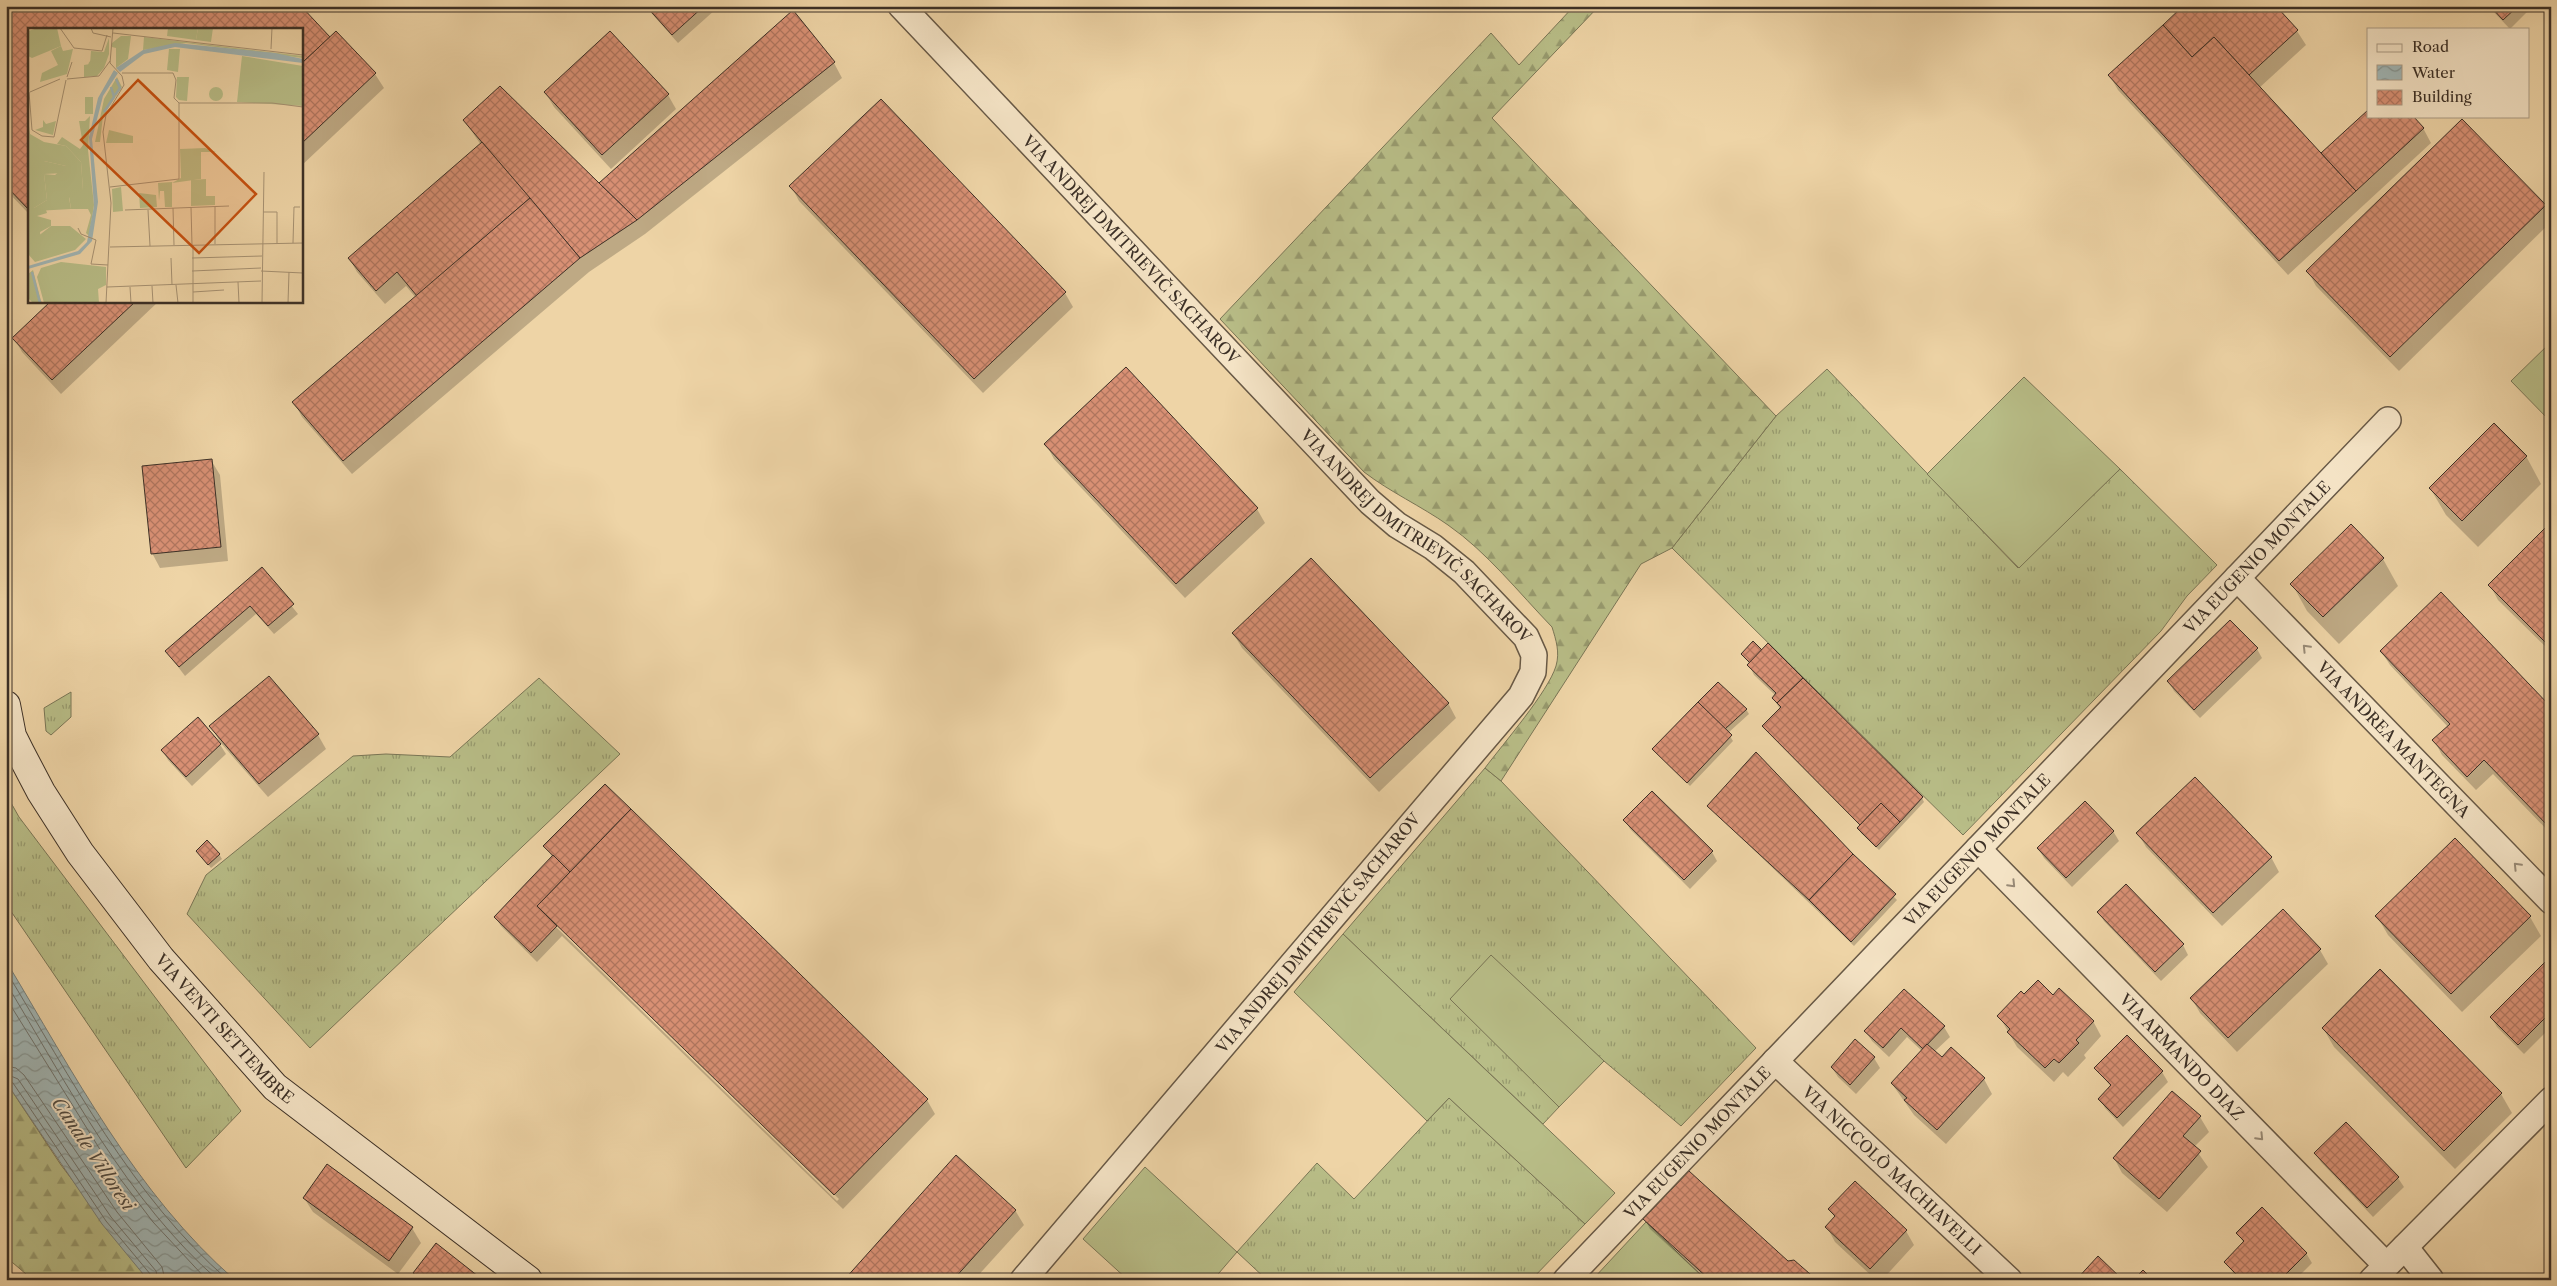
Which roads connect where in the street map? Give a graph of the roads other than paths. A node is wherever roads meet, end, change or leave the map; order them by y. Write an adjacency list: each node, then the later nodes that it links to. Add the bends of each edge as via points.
1 (901, 6): 12 (street, VIA ANDREJ DMITRIEVIČ SACHAROV, via 1370,502 1464,572 1526,637 1534,655 1533,672 1521,696)
2 (2388, 420): 3 (street, VIA EUGENIO MONTALE)
3 (2238, 578): 5 (street, VIA EUGENIO MONTALE); 6 (street, VIA ANDREA MANTEGNA, one-way to 3)
4 (6, 705): 11 (street, VIA VENTI SETTEMBRE, via 12,736 40,792 80,854 161,959 275,1087)
5 (1978, 849): 7 (street, VIA EUGENIO MONTALE); 10 (street, VIA ARMANDO DIAZ, one-way to 10)
6 (2551, 900)
7 (1775, 1061): 13 (street, VIA EUGENIO MONTALE); 14 (street, VIA NICCOLÒ MACHIAVELLI)
8 (2551, 1100): 9 (street)
9 (2405, 1247): 10 (street); 15 (street)
10 (2379, 1273)
11 (528, 1280)
12 (1023, 1280)
13 (1566, 1280)
14 (2009, 1280)
15 (2431, 1280)

